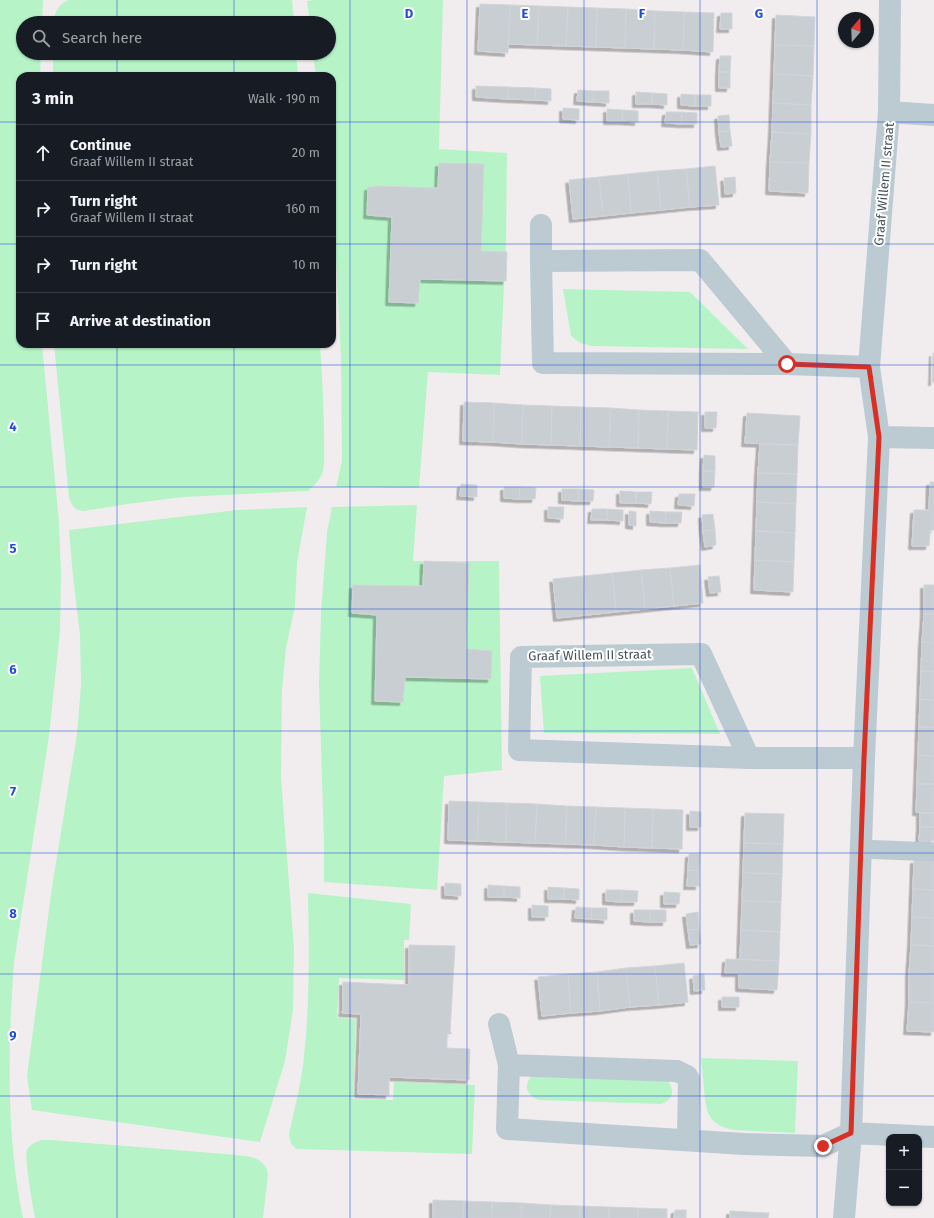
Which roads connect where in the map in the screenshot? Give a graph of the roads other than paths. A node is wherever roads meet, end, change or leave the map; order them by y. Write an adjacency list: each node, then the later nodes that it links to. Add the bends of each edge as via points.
1 (890, 0): 2 (street, Graaf Willem II straat)
2 (889, 112): 3 (street); 7 (street, Graaf Willem II straat)
3 (934, 115)
4 (541, 225): 5 (street)
5 (541, 261): 6 (street, via 700,260); 6 (street, via 543,363)
6 (787, 364): 7 (street)
7 (869, 367): 8 (street, Graaf Willem II straat)
8 (879, 437): 9 (street); 11 (street, Graaf Willem II straat)
9 (934, 438)
10 (749, 758): 10 (street, Graaf Willem II straat, via 520,750 521,656 701,654); 11 (street, Graaf Willem II straat)
11 (864, 758): 12 (street, Graaf Willem II straat)
12 (861, 849): 13 (lane); 16 (street, Graaf Willem II straat)
13 (934, 852)
14 (499, 1024): 15 (street)
15 (509, 1065): 18 (street, via 677,1071 689,1079); 18 (street, via 507,1129)
16 (851, 1133): 17 (street); 18 (street, via 823,1146); 19 (street, Graaf Willem II straat)
17 (934, 1137)
18 (688, 1140)
19 (844, 1218)

